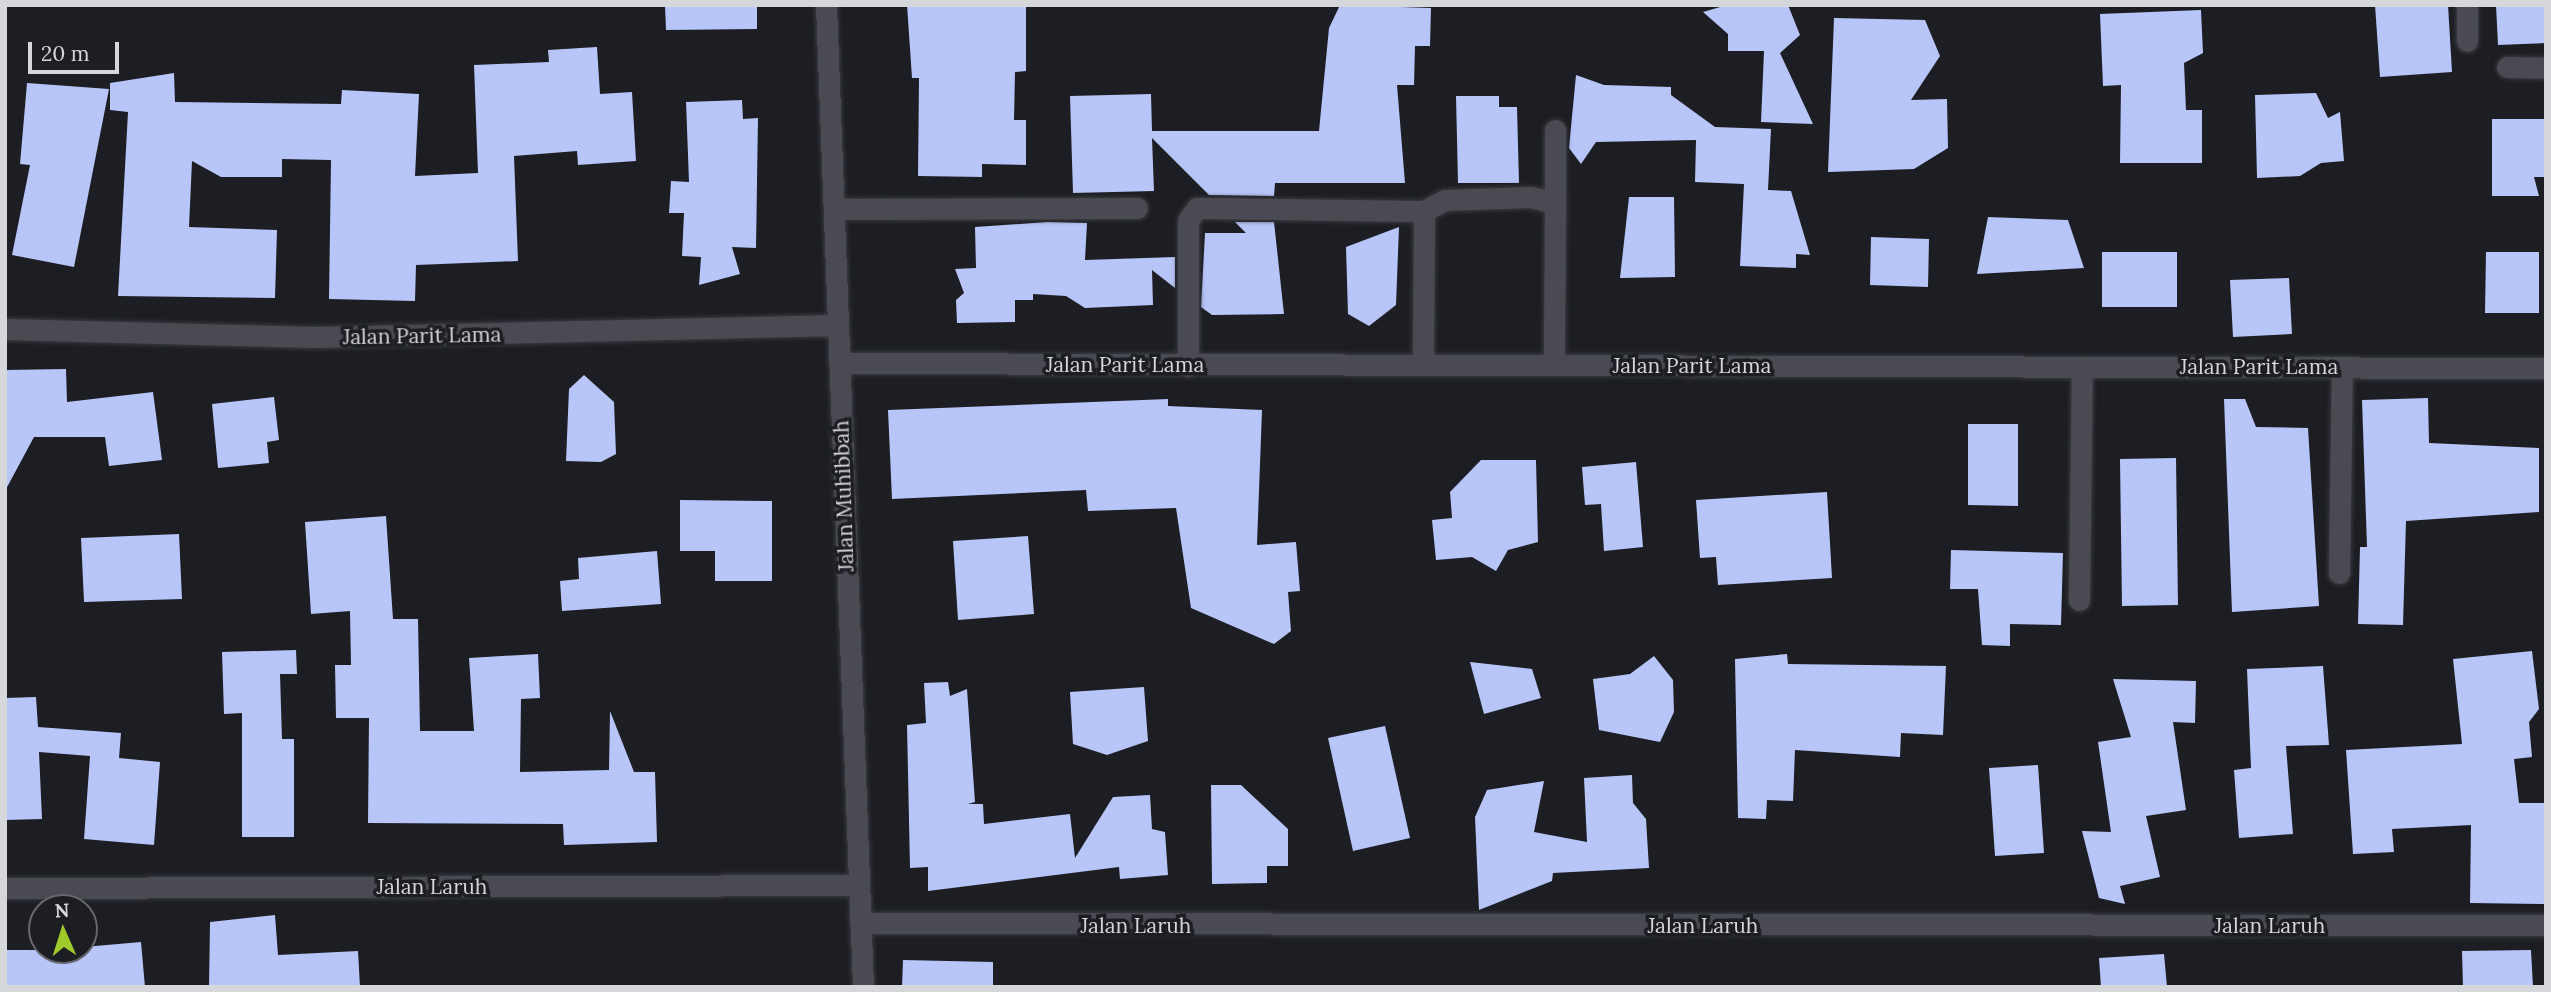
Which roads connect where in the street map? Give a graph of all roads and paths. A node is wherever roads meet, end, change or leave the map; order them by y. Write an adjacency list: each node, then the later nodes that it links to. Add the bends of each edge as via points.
1 (826, 5): 9 (street, Jalan Muhibbah)
2 (2467, 5): 3 (street)
3 (2467, 41)
4 (2507, 67): 5 (street)
5 (2546, 68)
6 (1555, 130): 7 (street)
7 (1555, 203): 10 (street, via 1530,197 1446,200); 16 (street)
8 (1138, 208): 9 (street)
9 (835, 209): 11 (street, Jalan Muhibbah)
10 (1424, 211): 14 (street); 15 (street, via 1197,208 1188,220)
11 (838, 325): 12 (street, Jalan Parit Lama, via 315,337); 13 (street, Jalan Muhibbah)
12 (5, 329)
13 (839, 363): 15 (street, Jalan Parit Lama); 22 (street, Jalan Muhibbah)
14 (1423, 365): 15 (street, Jalan Parit Lama); 16 (street, Jalan Parit Lama)
15 (1188, 366)
16 (1555, 366): 17 (street, Jalan Parit Lama)
17 (2082, 367): 18 (street, Jalan Parit Lama); 21 (street)
18 (2342, 368): 19 (street, Jalan Parit Lama); 20 (street)
19 (2546, 368)
20 (2339, 573)
21 (2080, 600)
22 (858, 885): 23 (street, Jalan Laruh); 24 (street, Jalan Muhibbah)
23 (5, 888)
24 (860, 923): 25 (street, Jalan Laruh); 26 (street, Jalan Muhibbah)
25 (2546, 925)
26 (863, 987)

